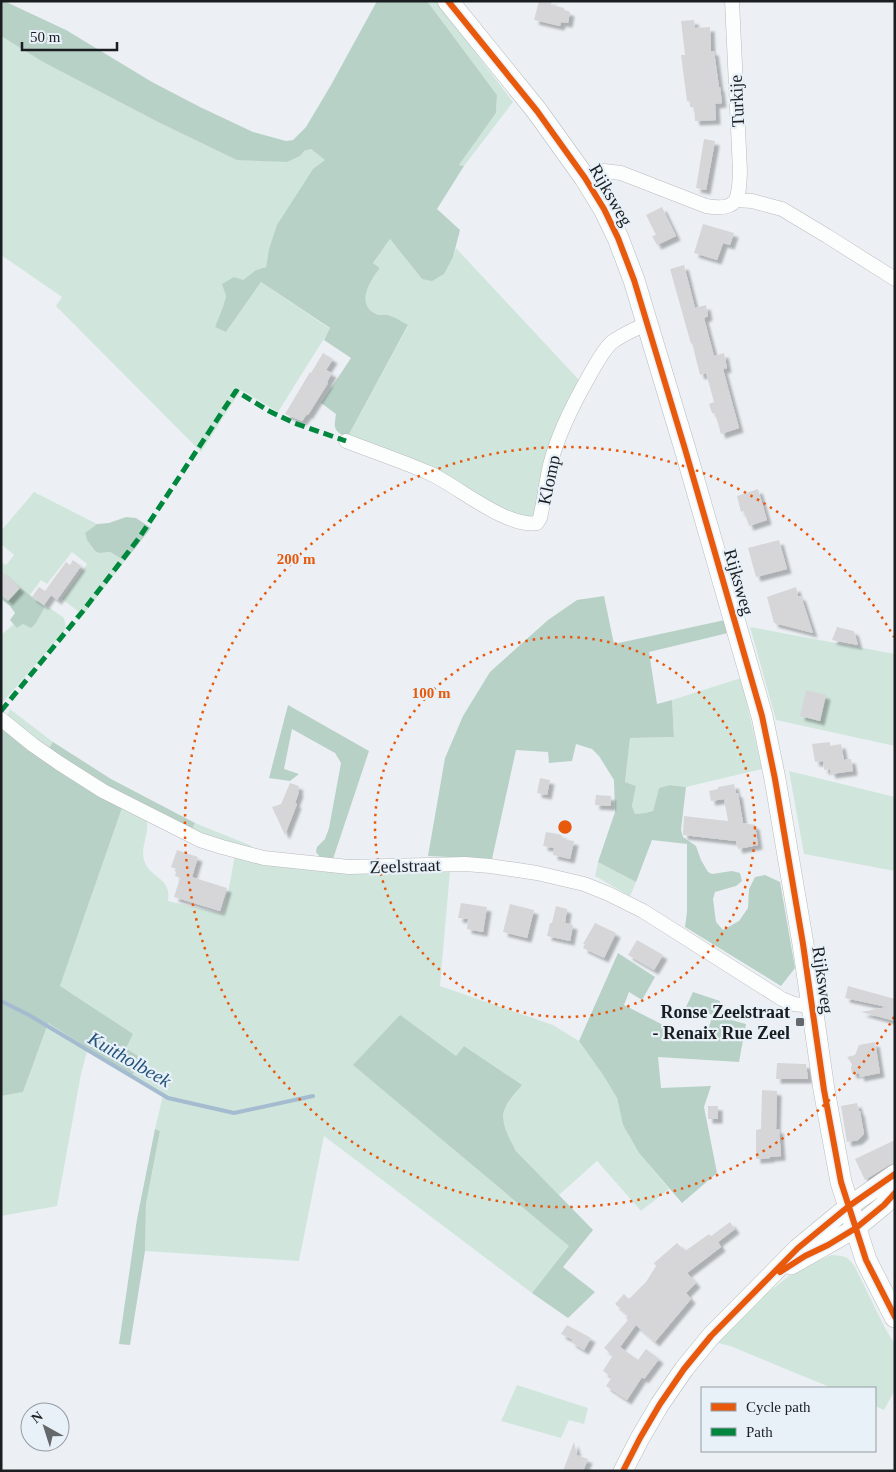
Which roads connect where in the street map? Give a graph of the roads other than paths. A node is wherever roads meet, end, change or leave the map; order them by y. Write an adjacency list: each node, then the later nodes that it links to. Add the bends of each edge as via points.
1 (448, 1): 3 (main road, Rijksweg)
2 (732, 1): 4 (street, Turkije, via 740,171)
3 (585, 178): 4 (street, via 604,171 621,173 706,206 728,206); 6 (main road, Rijksweg, via 618,238)
4 (736, 200): 5 (street, via 782,209)
5 (895, 279)
6 (648, 323): 7 (street, Klomp, via 626,333 602,352 559,437 537,524 521,523 498,514 431,474); 9 (main road, Rijksweg, via 762,716)
7 (346, 441)
8 (1, 719): 9 (street, Zeelstraat, via 33,745 103,791 222,848 264,858 349,868 465,864 576,882 600,890 643,912 782,999)
9 (812, 1006): 12 (main road, Rijksweg, via 841,1182)
10 (895, 1174): 12 (main road)
11 (895, 1193): 13 (main road)
12 (850, 1206): 13 (main road, Rijksweg); 14 (main road, via 798,1248)
13 (856, 1228): 14 (main road); 15 (main road, Rijksweg, via 866,1260)
14 (763, 1283): 16 (main road, via 684,1369 660,1404)
15 (895, 1317)
16 (623, 1471)

